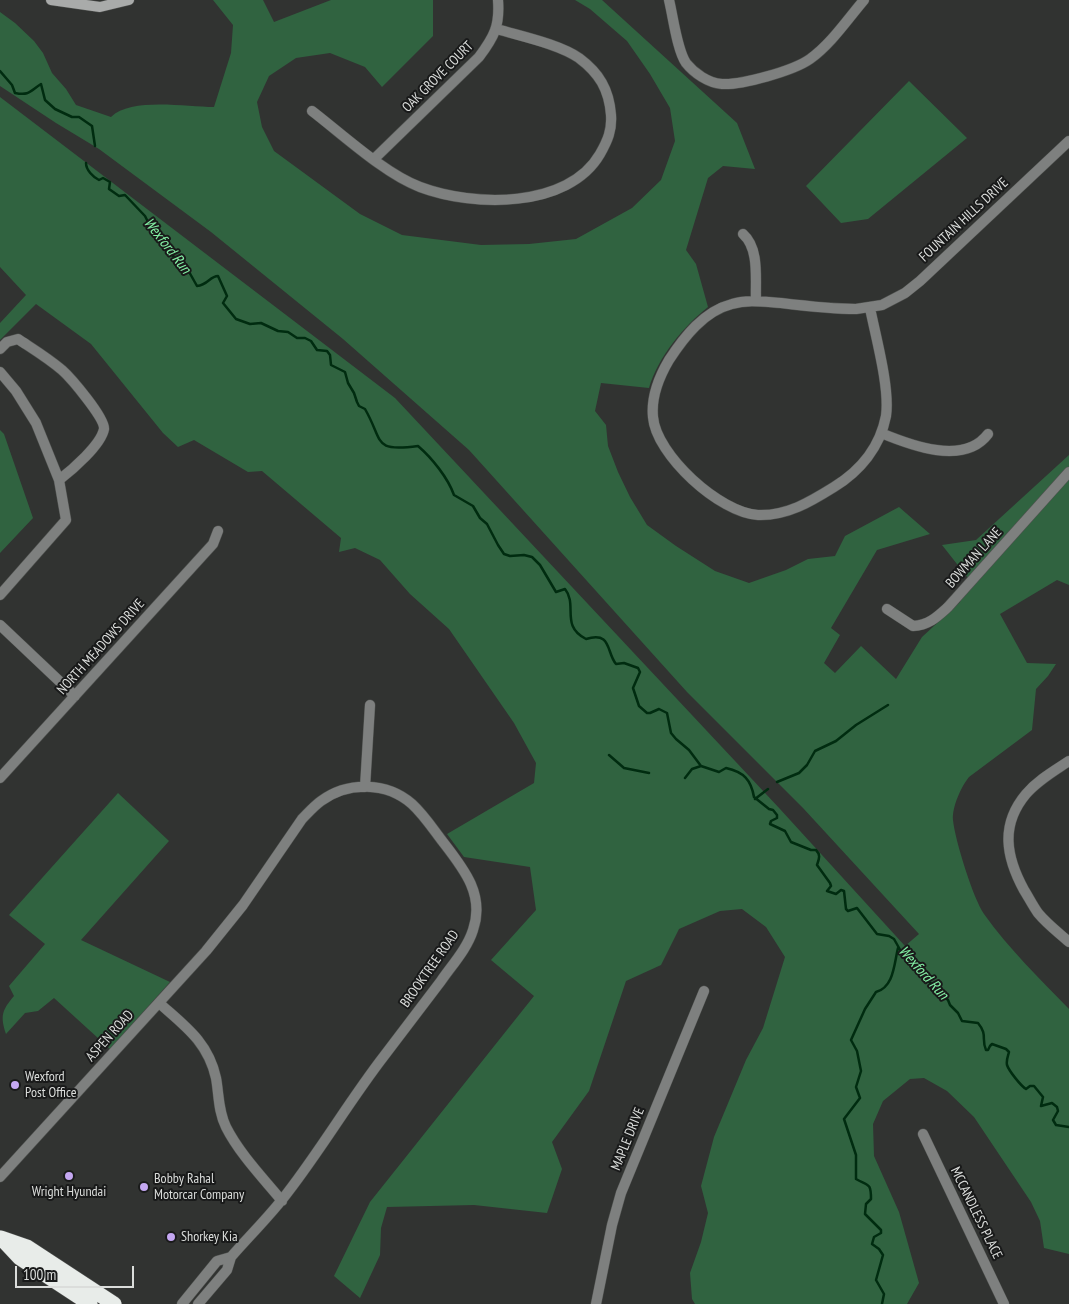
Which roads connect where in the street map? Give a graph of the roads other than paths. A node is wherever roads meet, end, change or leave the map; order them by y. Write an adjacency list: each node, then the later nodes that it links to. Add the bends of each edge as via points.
1 (51, 0): 2 (street, via 100,7)
2 (128, 0)
3 (498, 0): 6 (street)
4 (669, 0): 5 (street, via 687,64 704,78 723,84 774,74 800,65 822,49)
5 (864, 0)
6 (497, 29): 9 (street, OAK GROVE COURT, via 479,57); 9 (street, via 564,50 578,57 601,80 609,96 612,128 601,153 586,173 546,193 492,200 437,193 402,178)
7 (312, 111): 9 (street)
8 (1069, 141): 12 (street, FOUNTAIN HILLS DRIVE, via 920,281 891,301)
9 (374, 159)
10 (744, 234): 11 (street, via 753,248)
11 (756, 301): 12 (street, FOUNTAIN HILLS DRIVE, via 842,309); 15 (street, FOUNTAIN HILLS DRIVE, via 734,303 705,317 674,353 661,375 654,392 653,418 661,442 680,466 730,507 749,514 774,514 801,507 848,477 870,454)
12 (870, 308): 15 (street, FOUNTAIN HILLS DRIVE, via 886,393 886,416)
13 (0, 349): 18 (street, via 7,342 18,339 32,348 64,372 101,416 104,427 100,439)
14 (0, 372): 18 (street, via 36,423)
15 (881, 433): 16 (street, via 922,448 945,451 967,448)
16 (988, 434)
17 (1069, 472): 21 (street, BOWMAN LANE, via 938,617 914,626)
18 (59, 480): 20 (street, via 66,520)
19 (218, 531): 23 (street, NORTH MEADOWS DRIVE, via 213,544)
20 (0, 595)
21 (887, 610)
22 (0, 625): 23 (street)
23 (75, 696): 26 (street, NORTH MEADOWS DRIVE)
24 (370, 705): 27 (street)
25 (1069, 761): 28 (street, via 1035,785 1022,799 1011,821 1008,849 1015,874 1034,907)
26 (0, 778)
27 (364, 787): 30 (street, BROOKTREE ROAD, via 341,791 313,808 224,930); 33 (street, BROOKTREE ROAD, via 397,795 424,818 471,881 476,897 475,923 460,955 376,1066)
28 (1069, 942)
29 (704, 991): 40 (street, MAPLE DRIVE, via 621,1193)
30 (159, 1003): 32 (street, ASPEN ROAD); 33 (street, via 206,1050 215,1073 225,1125)
31 (923, 1134): 41 (street, MCCANDLESS PLACE)
32 (0, 1177)
33 (282, 1201): 35 (street, BROOKTREE ROAD)
34 (1, 1238): 36 (highway, via 20,1258); 37 (highway, via 27,1247)
35 (231, 1257): 38 (street, BROOKTREE ROAD, via 217,1262); 39 (street, BROOKTREE ROAD, via 227,1270)
36 (90, 1304)
37 (114, 1304)
38 (182, 1304)
39 (198, 1304)
40 (596, 1304)
41 (1004, 1304)

